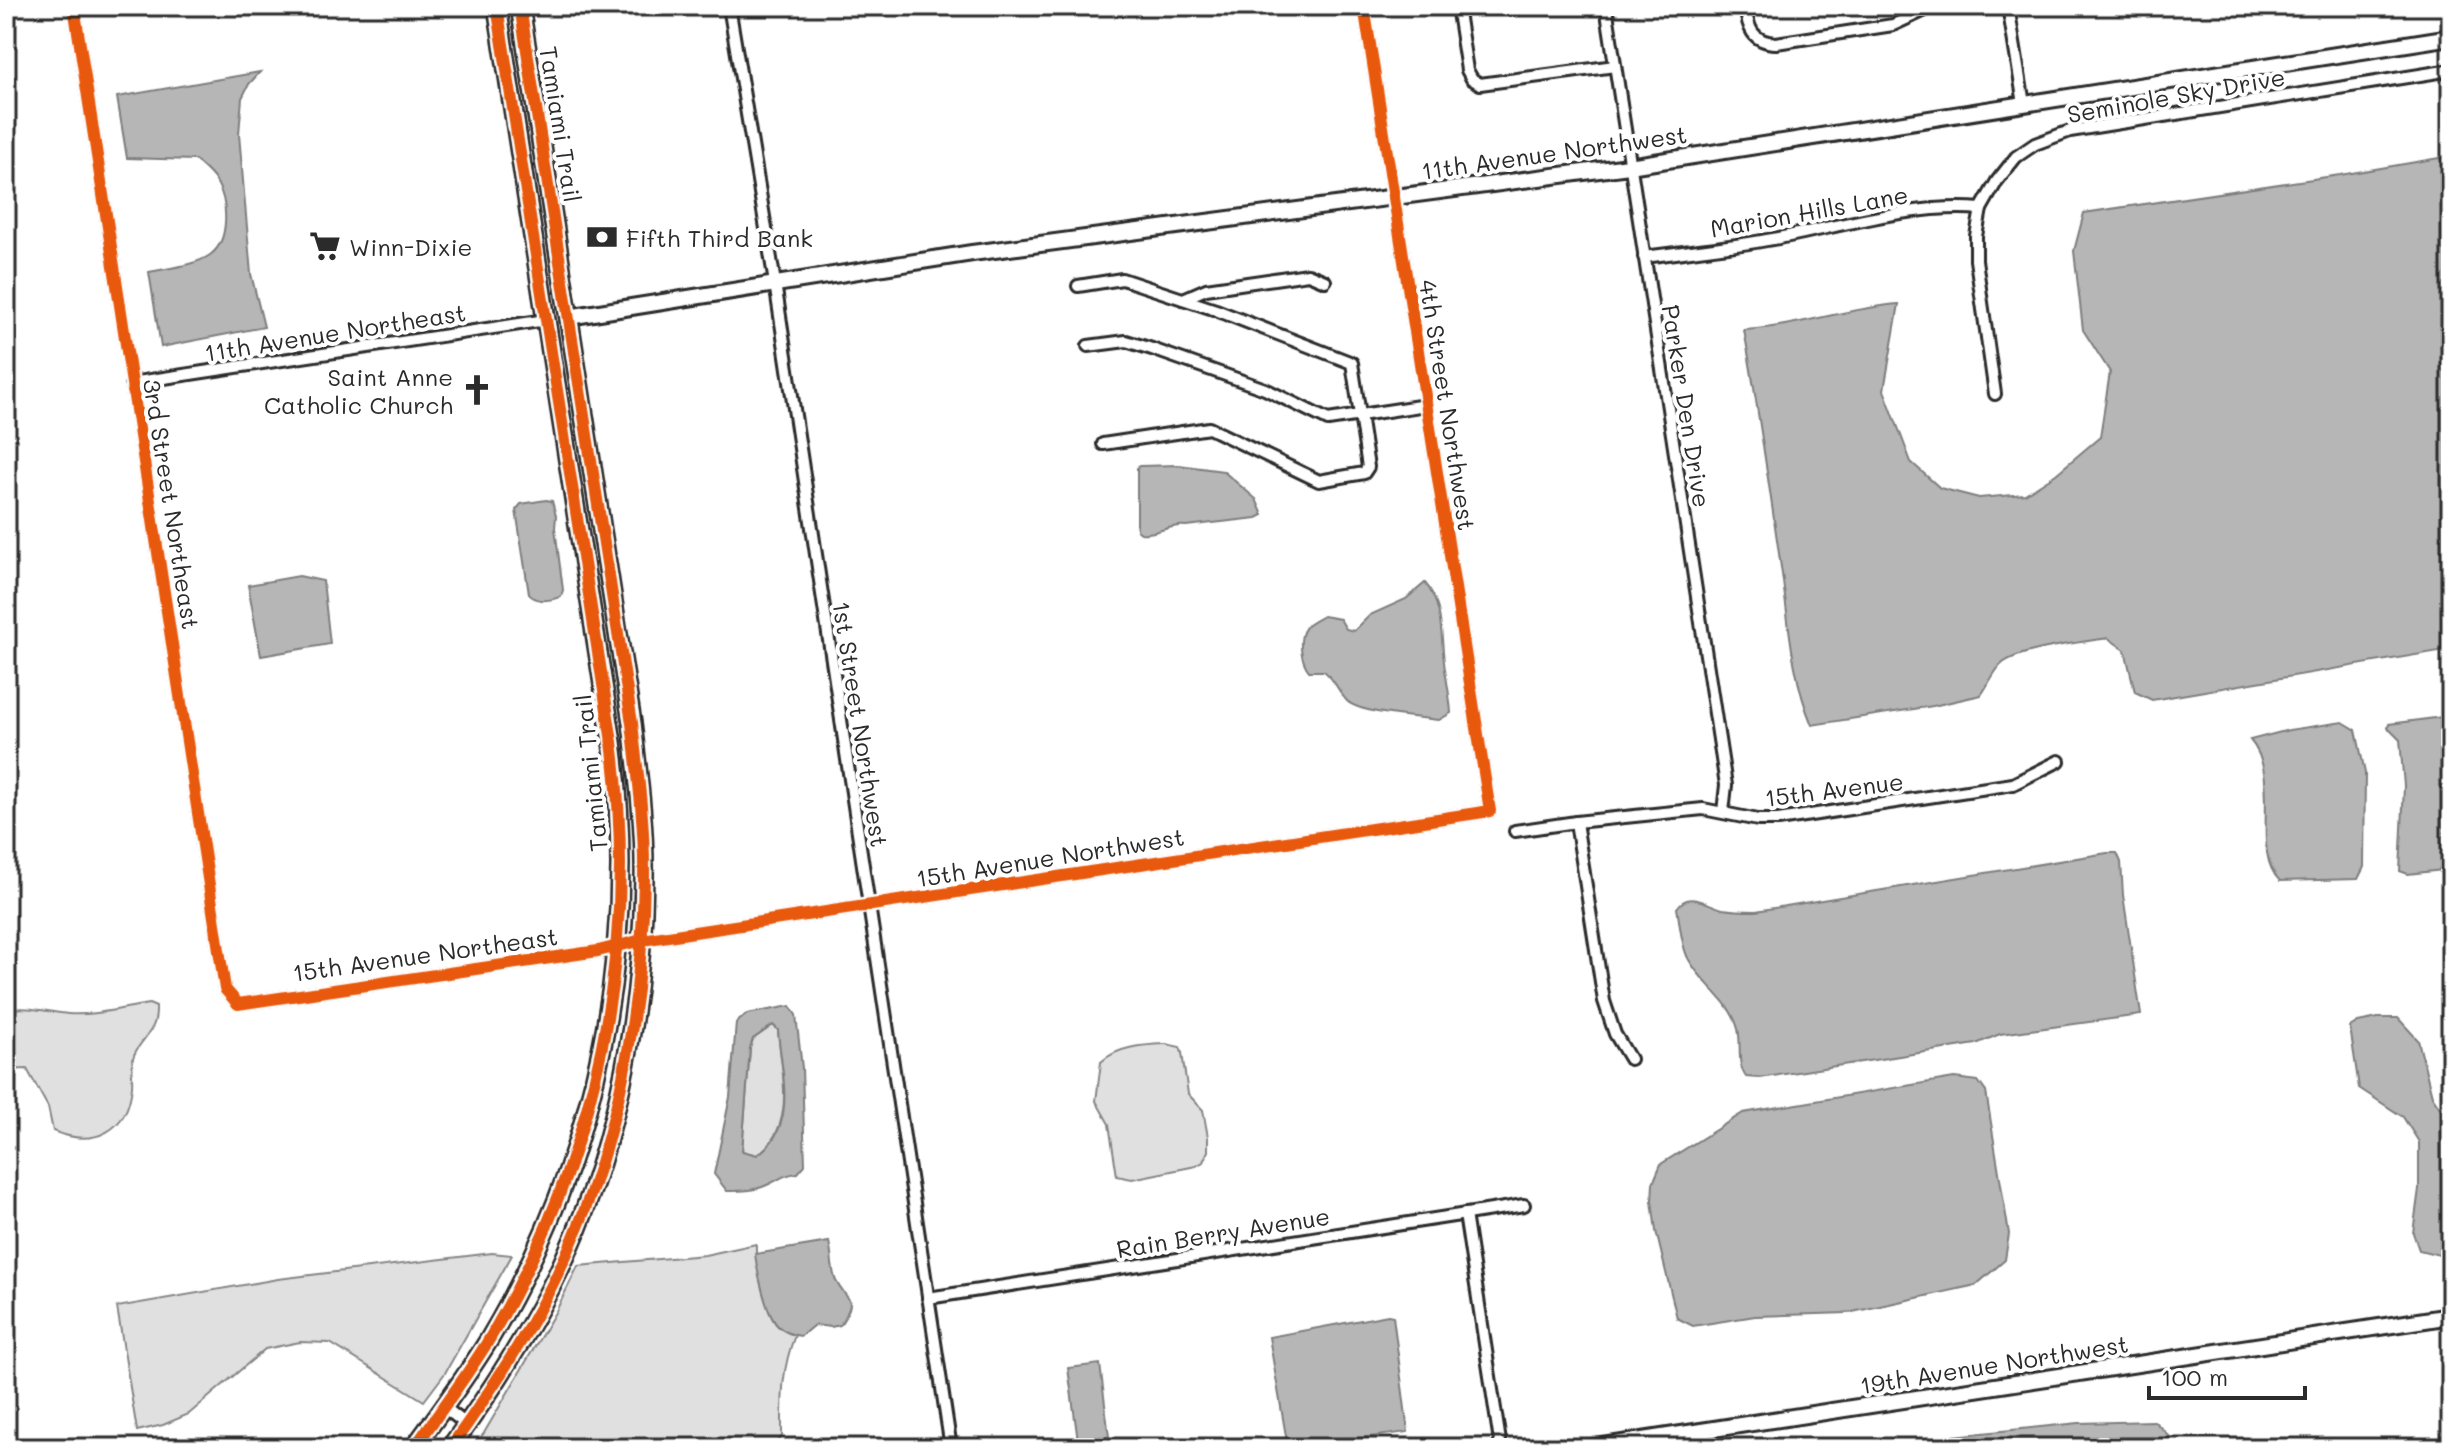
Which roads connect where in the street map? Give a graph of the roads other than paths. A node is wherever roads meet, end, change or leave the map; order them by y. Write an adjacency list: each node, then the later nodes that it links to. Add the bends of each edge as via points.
1 (74, 6): 28 (street, 3rd Street Northeast)
2 (497, 6): 22 (main road, Tamiami Trail)
3 (520, 6): 24 (main road, Tamiami Trail)
4 (729, 6): 20 (street, 1st Street Northwest)
5 (1364, 6): 16 (street, 4th Street Northwest)
6 (1457, 6): 12 (street, via 1467,70 1480,84)
7 (1606, 6): 12 (street, Parker Den Drive)
8 (1745, 6): 9 (street, via 1755,38 1776,43 1893,25)
9 (1934, 6)
10 (2008, 6): 14 (street)
11 (2451, 37): 14 (street, 11th Avenue Northwest)
12 (1615, 66): 15 (street, Parker Den Drive)
13 (2451, 70): 17 (street, Seminole Sky Drive, via 2070,131 2016,157)
14 (2024, 104): 15 (street, 11th Avenue Northwest)
15 (1629, 166): 16 (street, 11th Avenue Northwest); 18 (street, Parker Den Drive)
16 (1393, 195): 20 (street, 11th Avenue Northwest); 30 (street, 4th Street Northwest)
17 (1981, 209): 18 (street, Marion Hills Lane, via 1957,206); 29 (street, Seminole Sky Drive, via 1976,260)
18 (1644, 257): 39 (street, Parker Den Drive, via 1726,785)
19 (1325, 281): 23 (street, via 1308,274 1206,289)
20 (775, 283): 24 (street, 11th Avenue Northwest); 42 (street, 1st Street Northwest)
21 (1078, 286): 23 (street, via 1122,279)
22 (542, 293): 24 (main road); 25 (main road, Tamiami Trail)
23 (1183, 299): 31 (street, via 1352,363)
24 (568, 317): 27 (main road, Tamiami Trail)
25 (546, 320): 27 (main road, via 560,333 565,361); 28 (street, 11th Avenue Northeast); 34 (main road, Tamiami Trail)
26 (1088, 346): 31 (street, via 1126,341 1257,385 1328,420)
27 (577, 373): 33 (main road, Tamiami Trail)
28 (131, 383): 45 (street, 3rd Street Northeast, via 225,989)
29 (1995, 394)
30 (1426, 405): 31 (street); 38 (street, 4th Street Northwest)
31 (1360, 415): 32 (street, via 1368,467 1364,473 1319,481 1209,428)
32 (1103, 444)
33 (606, 559): 34 (main road); 35 (main road, Tamiami Trail)
34 (584, 563): 36 (main road, Tamiami Trail)
35 (628, 696): 36 (main road); 43 (main road, Tamiami Trail, via 643,830)
36 (605, 698): 44 (main road, Tamiami Trail, via 621,847)
37 (2059, 761): 39 (street, 15th Avenue, via 2013,784 1829,813 1758,820)
38 (1490, 811): 42 (street, 15th Avenue Northwest)
39 (1723, 812): 40 (street, 15th Avenue, via 1672,811)
40 (1576, 822): 41 (street, 15th Avenue); 46 (street, via 1604,1001)
41 (1515, 831)
42 (869, 907): 43 (street, 15th Avenue Northwest); 49 (street, 1st Street Northwest)
43 (642, 940): 44 (street, 15th Avenue Northwest); 52 (main road, Tamiami Trail, via 623,1081 588,1199 532,1323)
44 (618, 946): 45 (street, 15th Avenue Northeast); 51 (main road, Tamiami Trail, via 598,1070 561,1190 531,1262)
45 (238, 1004)
46 (1630, 1059)
47 (1524, 1205): 48 (street, Rain Berry Avenue)
48 (1465, 1214): 49 (street, Rain Berry Avenue); 56 (street)
49 (928, 1298): 55 (street, 1st Street Northwest)
50 (2451, 1316): 57 (street, 19th Avenue Northwest)
51 (444, 1407): 52 (street); 53 (main road, Tamiami Trail)
52 (467, 1425): 54 (main road, Tamiami Trail)
53 (414, 1448)
54 (450, 1448)
55 (951, 1448)
56 (1501, 1448)
57 (1590, 1448)

